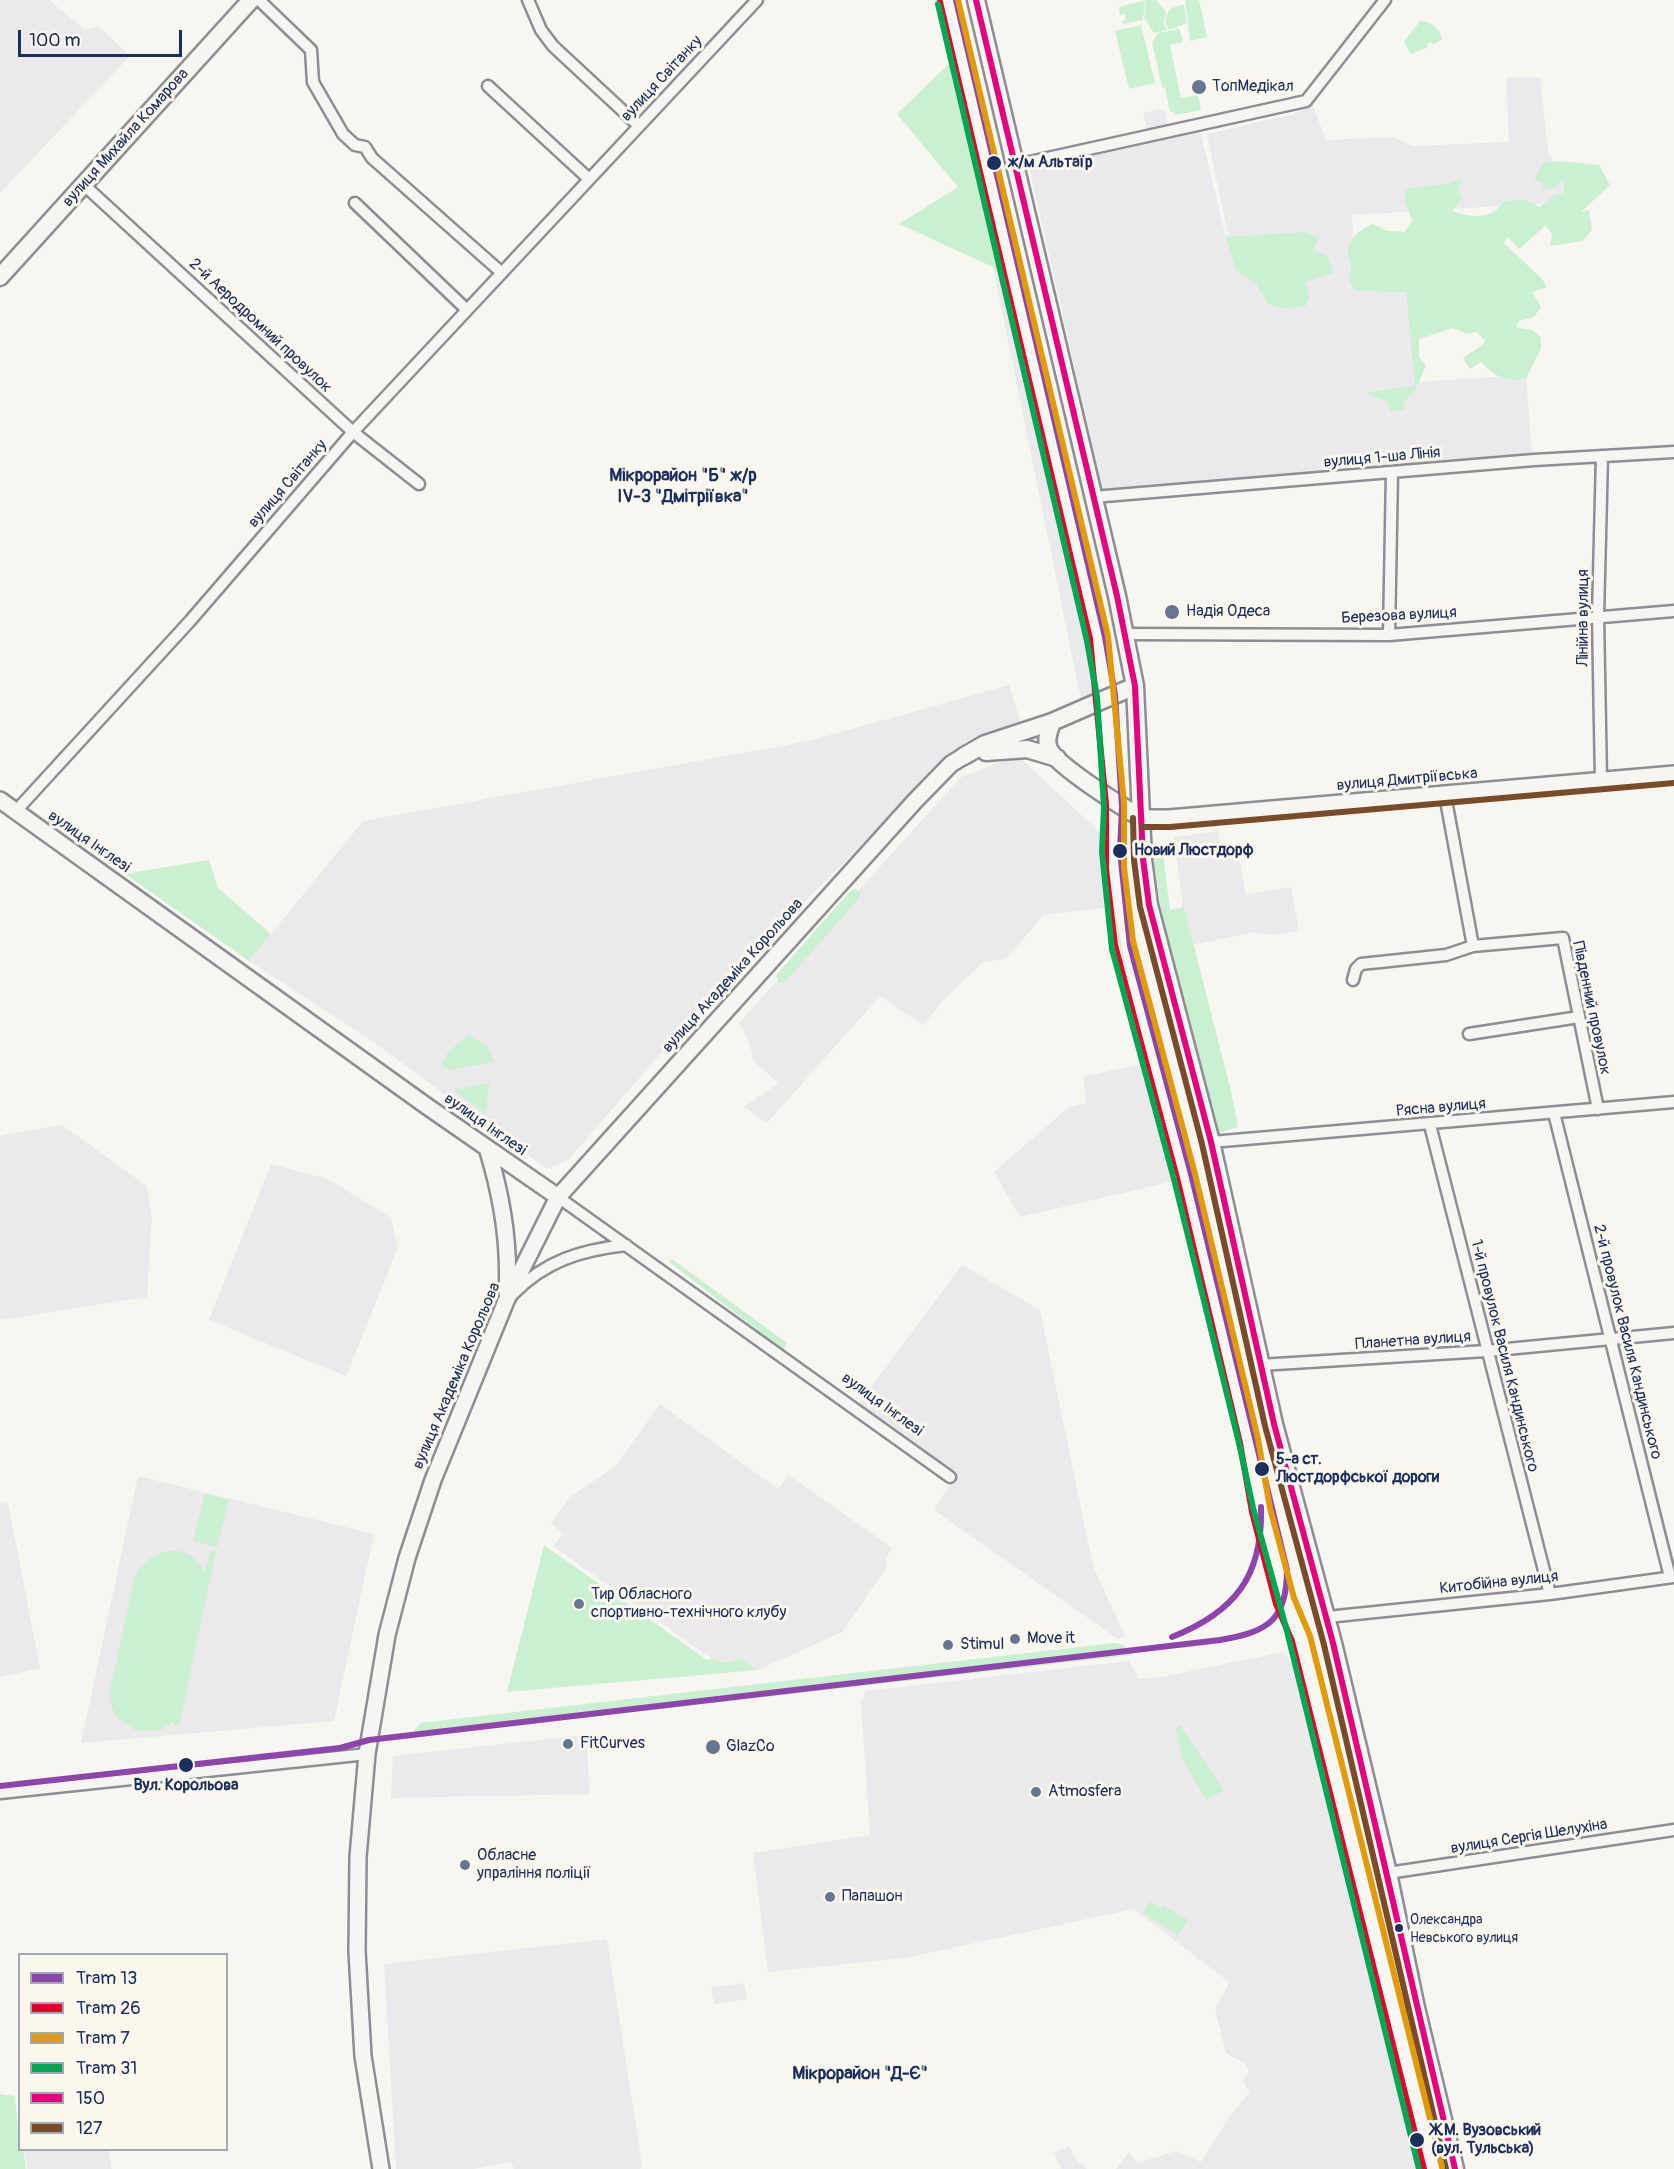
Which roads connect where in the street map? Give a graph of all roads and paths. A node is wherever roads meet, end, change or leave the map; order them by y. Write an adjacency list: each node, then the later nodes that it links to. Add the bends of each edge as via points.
1 (251, 0): 11 (main road, вулиця Михайла Комарова)
2 (259, 0): 13 (street, via 311,50 313,82 343,134 367,149 372,158)
3 (528, 0): 8 (street, via 553,46)
4 (758, 0): 8 (street, вулиця Світанку)
5 (976, 0): 9 (main road)
6 (1385, 0): 9 (street, via 1306,101)
7 (488, 86): 10 (street)
8 (638, 126): 10 (street, вулиця Світанку)
9 (1016, 165): 21 (main road)
10 (589, 179): 13 (street, вулиця Світанку)
11 (84, 185): 14 (main road, вулиця Михайла Комарова); 16 (street, 2-й Аеродромний провулок)
12 (355, 203): 15 (street)
13 (502, 273): 15 (street, вулиця Світанку)
14 (0, 277)
15 (467, 310): 16 (street, вулиця Світанку)
16 (353, 432): 20 (street, 2-й Аеродромний провулок); 34 (street, вулиця Світанку, via 190,621)
17 (1674, 452): 18 (street, вулиця 1-ша Лінія)
18 (1602, 456): 19 (street, вулиця 1-ша Лінія); 23 (street, Лінійна вулиця)
19 (1392, 473): 21 (street, вулиця 1-ша Лінія); 25 (street)
20 (419, 484)
21 (1093, 497): 24 (main road)
22 (1674, 611): 23 (street, Березова вулиця)
23 (1598, 616): 25 (street, Березова вулиця); 31 (street, Лінійна вулиця)
24 (1125, 634): 25 (street, Березова вулиця); 26 (main road)
25 (1389, 635)
26 (1135, 686): 27 (main road); 35 (main road)
27 (1052, 722): 28 (main road, via 985,744); 29 (main road, via 1047,737)
28 (964, 756): 29 (main road, via 1027,749); 46 (main road, вулиця Академіка Корольова, via 915,801)
29 (1057, 758): 35 (main road, via 1115,804)
30 (1674, 774): 31 (main road, вулиця Дмитріївська)
31 (1601, 781): 32 (main road, вулиця Дмитріївська)
32 (1445, 795): 35 (main road, вулиця Дмитріївська); 36 (street)
33 (0, 800): 34 (main road, вулиця Інглезі)
34 (15, 812): 45 (main road, вулиця Інглезі)
35 (1142, 818): 44 (main road, via 1149,905)
36 (1473, 946): 37 (street, via 1446,955 1361,964); 38 (street, Південний провулок, via 1563,938)
37 (1353, 980)
38 (1579, 1017): 39 (street); 41 (street, Південний провулок)
39 (1469, 1034)
40 (1674, 1102): 41 (street, Рясна вулиця)
41 (1598, 1109): 42 (street, Рясна вулиця)
42 (1554, 1113): 43 (street, Рясна вулиця); 50 (street, 2-й провулок Василя Кандинського)
43 (1431, 1125): 44 (street, Рясна вулиця); 51 (street, 1-й провулок Василя Кандинського)
44 (1211, 1142): 52 (main road)
45 (487, 1149): 46 (main road, вулиця Інглезі); 48 (main road, via 505,1218)
46 (558, 1197): 47 (street, вулиця Інглезі); 48 (main road, вулиця Академіка Корольова)
47 (626, 1245): 48 (street, via 594,1248 563,1258 525,1282); 53 (street, вулиця Інглезі)
48 (507, 1301): 57 (main road, вулиця Академіка Корольова, via 433,1480 407,1558 387,1635)
49 (1674, 1333): 50 (street, Планетна вулиця)
50 (1611, 1339): 51 (street, Планетна вулиця); 54 (street, 2-й провулок Василя Кандинського)
51 (1486, 1351): 52 (street, Планетна вулиця); 55 (street, 1-й провулок Василя Кандинського)
52 (1260, 1365): 56 (main road)
53 (950, 1478)
54 (1672, 1577): 55 (street, Китобійна вулиця)
55 (1550, 1594): 56 (street, Китобійна вулиця)
56 (1327, 1617): 60 (main road)
57 (367, 1754): 58 (street); 61 (main road, вулиця Академіка Корольова, via 358,1857 357,1951 363,2056)
58 (0, 1793)
59 (1674, 1830): 60 (street, вулиця Сергія Шелухіна)
60 (1388, 1873): 62 (main road, via 1400,1940)
61 (381, 2169)
62 (1455, 2169)

